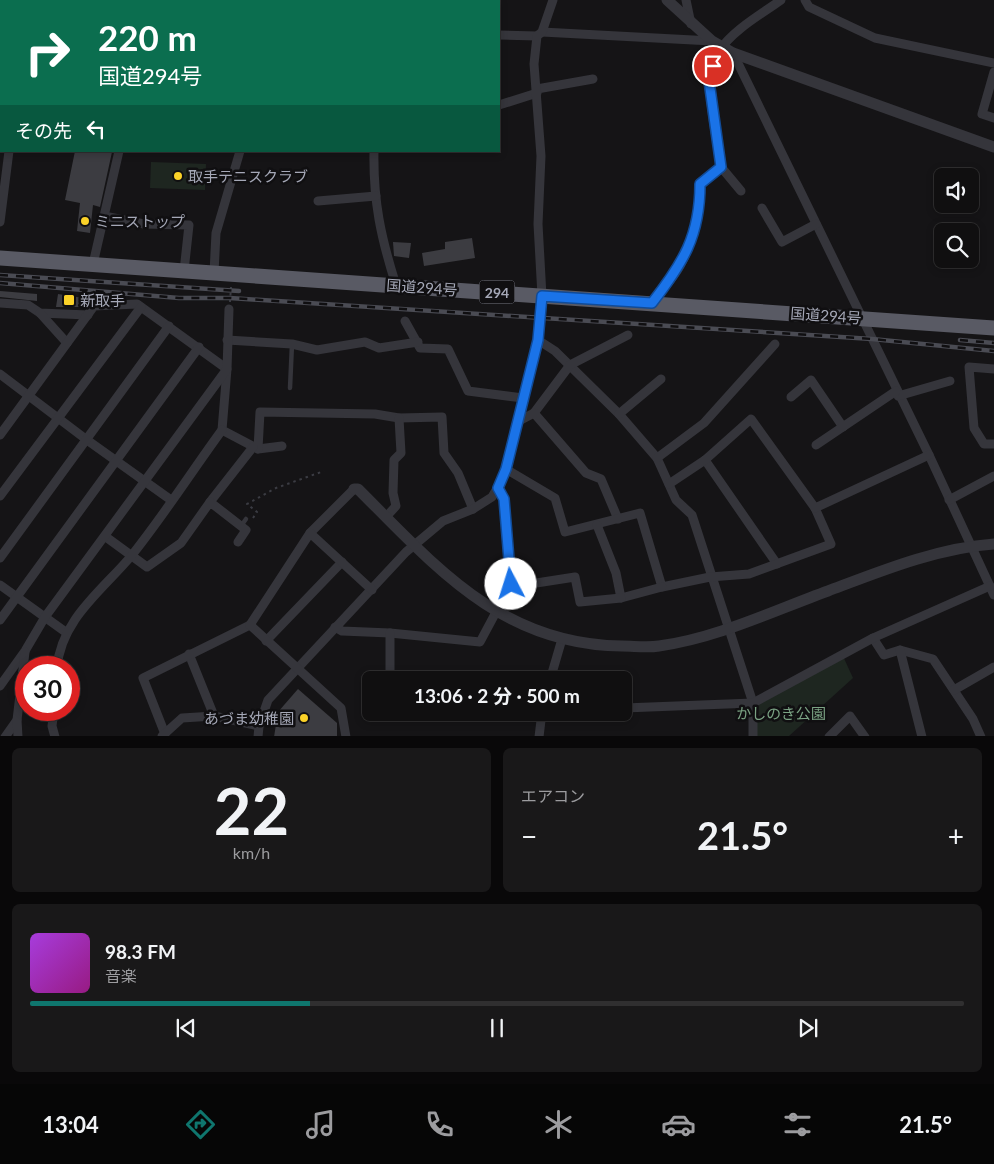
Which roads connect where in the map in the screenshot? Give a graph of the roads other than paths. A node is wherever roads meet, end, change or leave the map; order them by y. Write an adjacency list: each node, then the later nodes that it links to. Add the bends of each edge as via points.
1 (553, 0): 7 (street)
2 (667, 0): 6 (street)
3 (686, 0): 6 (street)
4 (781, 0): 9 (street)
5 (805, 0): 11 (street, via 809,7 875,38)
6 (691, 24): 9 (street)
7 (540, 34): 8 (street); 9 (street); 14 (street, via 534,64)
8 (500, 35)
9 (717, 44): 10 (street); 22 (street, via 718,52 709,81)
10 (734, 53): 17 (street); 29 (street)
11 (994, 63)
12 (994, 72): 16 (street, via 982,114)
13 (593, 79): 14 (street)
14 (537, 91): 15 (street); 35 (street)
15 (500, 105)
16 (994, 118)
17 (994, 147)
18 (119, 152): 27 (street)
19 (240, 152): 33 (street, via 216,232)
20 (374, 152): 24 (street)
21 (6, 153): 28 (street)
22 (721, 167): 23 (street); 37 (street, via 700,184 700,209 680,267)
23 (741, 191)
24 (376, 196): 25 (street); 34 (street, via 381,238)
25 (318, 201)
26 (762, 208): 29 (street, via 782,242)
27 (104, 216): 31 (street); 32 (street, via 144,224 189,225)
28 (0, 222)
29 (816, 224): 42 (street)
30 (0, 258): 31 (highway, 国道294号 / 294)
31 (93, 264): 32 (highway, 国道294号 / 294)
32 (184, 271): 33 (highway, 国道294号 / 294)
33 (214, 273): 34 (highway, 国道294号 / 294)
34 (396, 285): 35 (highway, 国道294号 / 294)
35 (542, 296): 37 (highway, 国道294号 / 294); 48 (street)
36 (0, 303): 40 (street, via 28,305)
37 (652, 303): 42 (highway, 国道294号 / 294)
38 (141, 307): 41 (street, via 137,304 94,306); 44 (street); 67 (street)
39 (229, 309): 47 (street)
40 (40, 313): 41 (street); 50 (street)
41 (88, 315): 50 (street)
42 (861, 317): 45 (highway, 国道294号 / 294); 61 (street)
43 (405, 321): 49 (street)
44 (170, 326): 53 (street); 73 (street)
45 (994, 328)
46 (628, 335): 54 (street)
47 (227, 340): 51 (street); 55 (street)
48 (538, 340): 54 (street); 64 (street)
49 (418, 342): 51 (street, via 378,348 365,342 317,350); 64 (street, via 420,348 448,349 468,391)
50 (68, 343): 62 (street)
51 (292, 344): 60 (lane)
52 (775, 344): 79 (street, via 704,423)
53 (199, 347): 55 (street); 80 (street)
54 (570, 365): 65 (street); 66 (street)
55 (227, 369): 71 (street); 84 (street)
56 (994, 369): 74 (street, via 969,367 974,428 984,444)
57 (0, 374): 62 (street)
58 (661, 379): 66 (street)
59 (950, 381): 61 (street)
60 (290, 388)
61 (897, 393): 70 (street); 78 (street)
62 (29, 396): 67 (street); 72 (street)
63 (791, 397): 70 (street, via 811,380)
64 (523, 398): 69 (street)
65 (534, 413): 69 (street); 95 (street, via 586,473 600,479)
66 (619, 414): 79 (street)
67 (58, 417): 73 (street); 88 (street)
68 (400, 418): 77 (street, via 376,414 260,412); 93 (street, via 442,417 444,453 458,473); 94 (street, via 401,453 394,460 396,506)
69 (517, 422): 82 (street)
70 (843, 427): 75 (street)
71 (222, 430): 77 (street); 89 (street)
72 (0, 435)
73 (87, 440): 80 (street); 104 (street)
74 (994, 444)
75 (816, 445)
76 (282, 446): 77 (street)
77 (256, 448): 91 (street)
78 (929, 455): 90 (street); 92 (street)
79 (657, 458): 85 (street)
80 (116, 460): 84 (street); 113 (street)
81 (705, 460): 85 (street); 92 (street, via 751,419); 106 (street)
82 (506, 469): 86 (street); 96 (street, via 555,498 566,532)
83 (994, 476): 90 (street)
84 (145, 482): 89 (street); 98 (street)
85 (669, 484): 107 (street, via 676,500 692,515)
86 (498, 488): 93 (street, via 492,497); 108 (street, via 504,499)
87 (354, 489): 94 (street, via 358,489); 97 (street)
88 (0, 496)
89 (171, 500): 103 (street)
90 (949, 500): 102 (street)
91 (210, 502): 99 (street, via 246,522 246,530); 103 (street, via 181,543 148,567)
92 (815, 508): 106 (street, via 831,544)
93 (472, 509): 101 (street, via 443,521)
94 (386, 517): 101 (street)
95 (618, 519): 96 (street); 110 (street, via 640,512)
96 (597, 525): 114 (street, via 616,573)
97 (310, 533): 105 (street); 118 (street)
98 (106, 537): 103 (street); 116 (street)
99 (238, 542)
100 (994, 544): 102 (street)
101 (414, 545): 111 (street); 115 (street, via 470,595)
102 (971, 546): 112 (street); 119 (street, via 894,566)
103 (132, 555): 121 (street, via 84,606)
104 (0, 558)
105 (342, 562): 111 (street); 125 (street)
106 (777, 564): 107 (street, via 749,574)
107 (710, 577): 110 (street); 119 (street)
108 (511, 584): 114 (street, via 517,586 575,577 580,602); 115 (street)
109 (0, 585): 113 (street)
110 (662, 587): 114 (street)
111 (372, 590): 120 (street)
112 (992, 591): 123 (street)
113 (17, 596): 116 (street); 117 (street)
114 (621, 598)
115 (496, 612): 122 (street, via 480,642); 124 (street)
116 (45, 617): 121 (street); 127 (street)
117 (0, 620)
118 (250, 625): 125 (street); 128 (street)
119 (730, 627): 124 (street, via 695,639 658,646 598,646); 137 (street)
120 (335, 628): 122 (street); 132 (street)
121 (67, 633): 130 (street)
122 (390, 633): 133 (street)
123 (872, 638): 126 (street, via 884,655); 137 (street)
124 (562, 639): 134 (street)
125 (266, 641): 132 (street)
126 (900, 650): 136 (street, via 933,659); 155 (street)
127 (25, 651): 129 (street); 135 (street)
128 (189, 654): 139 (street); 145 (street, via 143,678)
129 (24, 656)
130 (58, 656)
131 (994, 667): 136 (street)
132 (296, 668): 144 (street, via 268,700); 150 (street, via 341,708)
133 (390, 671)
134 (553, 671)
135 (0, 686)
136 (954, 690): 156 (street, via 974,719)
137 (753, 702): 138 (street); 152 (street)
138 (632, 708)
139 (214, 716): 144 (street); 145 (street, via 182,718)
140 (15, 721): 146 (street)
141 (16, 721): 147 (street)
142 (53, 721): 148 (street)
143 (540, 721): 151 (street)
144 (259, 726): 149 (street)
145 (164, 735)
146 (5, 736)
147 (18, 736)
148 (54, 736)
149 (258, 736)
150 (346, 736)
151 (538, 736)
152 (753, 736)
153 (829, 736): 154 (street, via 850,716)
154 (865, 736)
155 (922, 736)
156 (981, 736)

